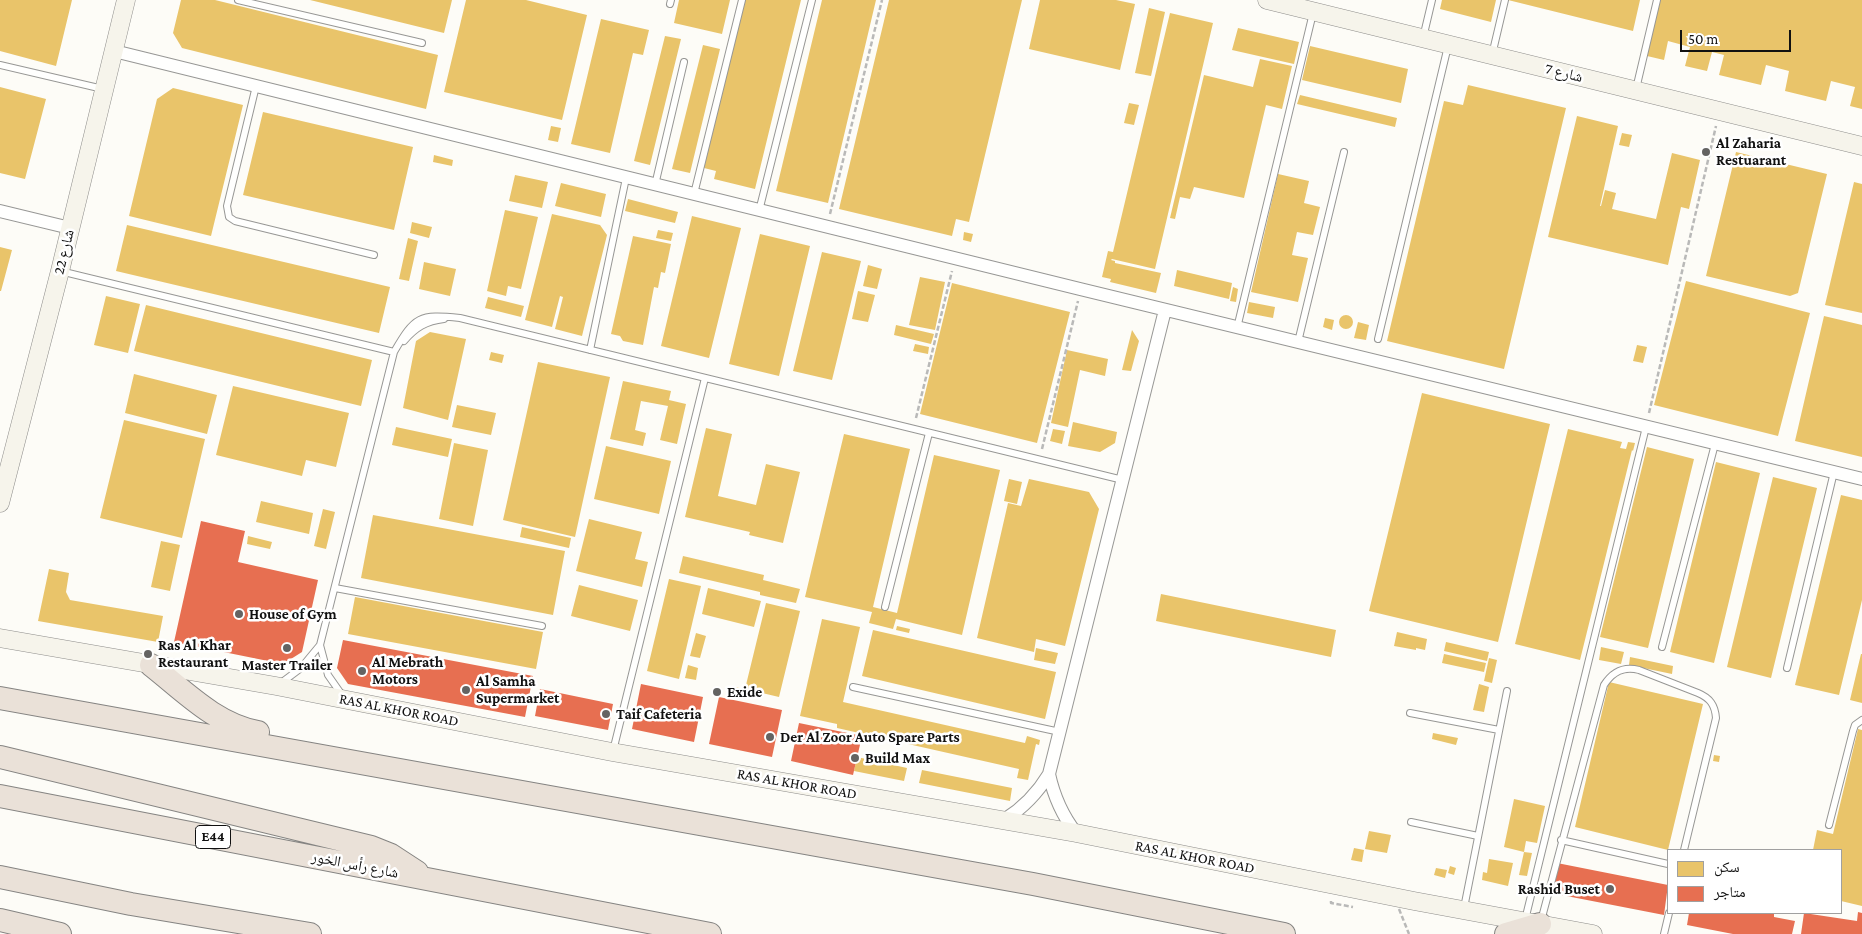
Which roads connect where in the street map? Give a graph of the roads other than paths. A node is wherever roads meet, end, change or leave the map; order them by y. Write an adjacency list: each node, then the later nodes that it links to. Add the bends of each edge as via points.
1 (126, 0): 14 (street, شارع 22)
2 (238, 0): 12 (lane)
3 (742, 0): 25 (lane)
4 (812, 0): 26 (lane)
5 (1267, 0): 9 (street, شارع 7)
6 (1432, 0): 11 (lane)
7 (1505, 0): 15 (lane)
8 (1657, 0): 20 (lane)
9 (1291, 3): 10 (street, شارع 7)
10 (1314, 12): 11 (street, شارع 7); 32 (lane)
11 (1423, 38): 13 (street, شارع 7)
12 (422, 43)
13 (1448, 44): 15 (street, شارع 7); 33 (lane)
14 (114, 51): 18 (street); 19 (street, شارع 22)
15 (1492, 55): 20 (street, شارع 7)
16 (684, 62): 24 (lane)
17 (0, 65): 19 (lane)
18 (256, 86): 23 (street); 29 (lane, via 227,206 229,217)
19 (104, 90): 28 (street, شارع 22)
20 (1636, 90): 21 (street, شارع 7)
21 (1862, 146)
22 (1344, 152): 34 (lane)
23 (626, 178): 24 (street); 35 (lane)
24 (655, 185): 25 (street)
25 (694, 194): 26 (street)
26 (759, 210): 31 (street)
27 (0, 211): 28 (street)
28 (70, 228): 30 (street, شارع 22)
29 (374, 255)
30 (60, 271): 36 (lane); 44 (street, شارع 22)
31 (1166, 310): 32 (street); 43 (street)
32 (1237, 328): 34 (street)
33 (1378, 339)
34 (1298, 342): 38 (street)
35 (590, 350): 36 (lane, via 460,318 428,316 412,324); 37 (lane)
36 (394, 352): 45 (lane)
37 (705, 378): 39 (lane); 62 (lane)
38 (1646, 427): 40 (street); 80 (lane)
39 (929, 434): 43 (lane); 46 (lane)
40 (1715, 444): 41 (street); 50 (lane)
41 (1834, 472): 42 (street); 52 (lane)
42 (1862, 479)
43 (1124, 481): 61 (street)
44 (0, 503)
45 (334, 588): 47 (lane); 49 (lane)
46 (885, 607)
47 (542, 626)
48 (3, 636): 51 (street, RAS AL KHOR ROAD)
49 (320, 645): 53 (lane, via 300,668); 57 (lane, via 328,675)
50 (1662, 647)
51 (151, 665): 53 (street, RAS AL KHOR ROAD); 64 (highway, via 228,723 317,744)
52 (1786, 668)
53 (276, 686): 57 (street, RAS AL KHOR ROAD)
54 (853, 688): 61 (lane)
55 (1507, 691): 60 (lane)
56 (0, 698): 64 (highway)
57 (346, 700): 62 (street, RAS AL KHOR ROAD)
58 (1410, 713): 60 (lane)
59 (1862, 720): 69 (lane, via 1853,731)
60 (1499, 730): 71 (lane)
61 (1060, 732): 65 (street)
62 (612, 752): 67 (street, RAS AL KHOR ROAD)
63 (0, 757): 76 (highway, via 371,847 409,866)
64 (359, 762): 84 (highway, via 1033,884)
65 (1049, 774): 67 (street, via 1034,796); 70 (street, via 1058,805)
66 (0, 796): 76 (highway, شارع رأس الخور / E44)
67 (1004, 820): 70 (street, RAS AL KHOR ROAD)
68 (1411, 822): 71 (lane)
69 (1829, 826)
70 (1076, 833): 77 (street, RAS AL KHOR ROAD)
71 (1478, 836): 77 (lane)
72 (1561, 840): 73 (lane, via 1604,685 1615,672 1631,668 1706,696 1715,710 1716,718); 74 (lane); 80 (lane)
73 (1684, 849)
74 (1667, 864)
75 (0, 877): 82 (highway, via 131,904)
76 (426, 879): 83 (highway, شارع رأس الخور / E44)
77 (1464, 909): 80 (street, RAS AL KHOR ROAD)
78 (1669, 914): 87 (lane)
79 (0, 920): 81 (highway)
80 (1532, 923): 85 (highway); 86 (street, RAS AL KHOR ROAD)
81 (60, 934)
82 (310, 934)
83 (710, 934)
84 (1284, 934)
85 (1506, 934)
86 (1593, 934)
87 (1664, 934)

